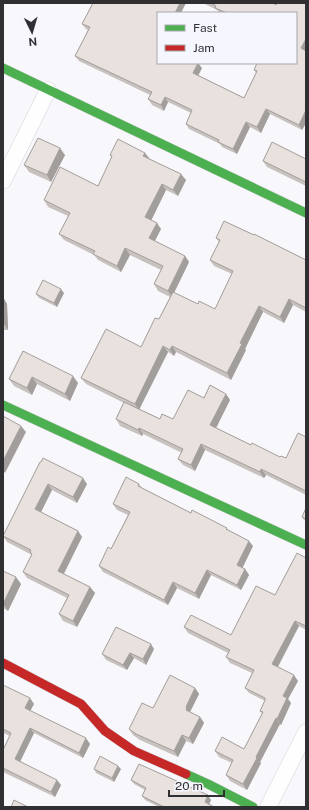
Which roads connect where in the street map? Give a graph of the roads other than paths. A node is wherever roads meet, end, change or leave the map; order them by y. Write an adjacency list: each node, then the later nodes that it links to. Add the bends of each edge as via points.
1 (3, 68): 2 (street)
2 (48, 90): 3 (street); 4 (street)
3 (3, 181)
4 (306, 213)
5 (3, 405): 6 (street)
6 (306, 544)
7 (3, 663): 9 (street, via 80,704 105,731 134,751)
8 (306, 732): 10 (street)
9 (253, 807)
10 (268, 807)

